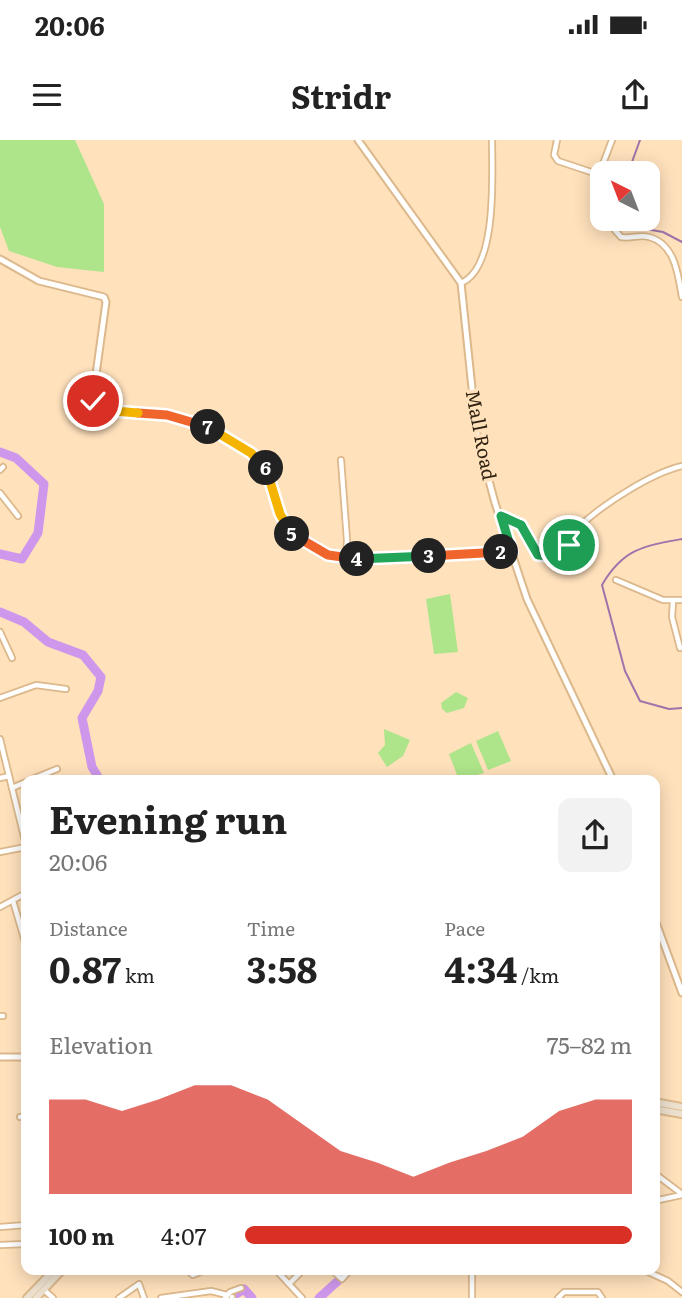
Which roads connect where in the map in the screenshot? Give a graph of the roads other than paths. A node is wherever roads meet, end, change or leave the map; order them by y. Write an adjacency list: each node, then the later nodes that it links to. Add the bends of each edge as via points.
1 (358, 140): 9 (street, Mall Road)
2 (492, 140): 9 (street, via 488,236 477,266)
3 (557, 140): 6 (street, via 554,155 558,161)
4 (612, 140): 5 (street)
5 (603, 161)
6 (590, 172)
7 (616, 231): 10 (street, via 621,237 657,241 675,260)
8 (0, 259): 17 (street, via 39,281 104,297 95,406 203,424 251,453 267,470 280,514 293,534 321,552)
9 (460, 283): 15 (street, Mall Road, via 477,436)
10 (682, 297)
11 (341, 460): 17 (street)
12 (682, 466): 15 (street, via 661,473 590,518 579,527 567,550 552,556 538,555 522,525)
13 (0, 493): 14 (street)
14 (18, 516)
15 (501, 516): 16 (street, Mall Road)
16 (512, 552): 17 (street); 29 (street, Mall Road, via 527,599)
17 (346, 558)
18 (616, 580): 20 (street)
19 (682, 600): 20 (street)
20 (673, 602): 22 (street)
21 (0, 632): 23 (street)
22 (680, 648)
23 (12, 658)
24 (66, 689): 25 (street, via 36,685)
25 (0, 698)
26 (0, 739): 30 (street)
27 (57, 769): 28 (street)
28 (42, 775)
29 (611, 775)
30 (9, 776): 31 (street); 33 (street)
31 (0, 778)
32 (21, 784): 33 (street)
33 (12, 788): 34 (street)
34 (20, 819): 35 (street)
35 (21, 824)
36 (21, 847): 37 (street)
37 (0, 850)
38 (21, 896): 39 (street)
39 (13, 901): 40 (street); 41 (street)
40 (0, 907)
41 (21, 928)
42 (660, 933): 43 (street)
43 (682, 993)
44 (0, 1057): 45 (street)
45 (21, 1057)
46 (660, 1103): 47 (main road)
47 (682, 1107)
48 (660, 1110): 49 (main road)
49 (682, 1114)
50 (660, 1178): 51 (street)
51 (682, 1194): 52 (street)
52 (660, 1200)
53 (21, 1225): 54 (street)
54 (0, 1227)
55 (21, 1244): 56 (street)
56 (0, 1245)
57 (49, 1275): 68 (main road)
58 (58, 1275): 65 (main road)
59 (280, 1275): 63 (street)
60 (298, 1275): 63 (street)
61 (472, 1275): 75 (street)
62 (655, 1275): 66 (street)
63 (289, 1284): 74 (street)
64 (241, 1288): 67 (street)
65 (44, 1290): 69 (main road); 70 (street)
66 (682, 1292)
67 (229, 1297): 73 (street, via 211,1291)
68 (27, 1298)
69 (36, 1298)
70 (53, 1298)
71 (119, 1298): 72 (street, via 139,1284)
72 (145, 1298)
73 (161, 1298)
74 (302, 1298)
75 (472, 1298)
76 (558, 1298): 77 (street, via 564,1292 598,1292)
77 (602, 1298)

